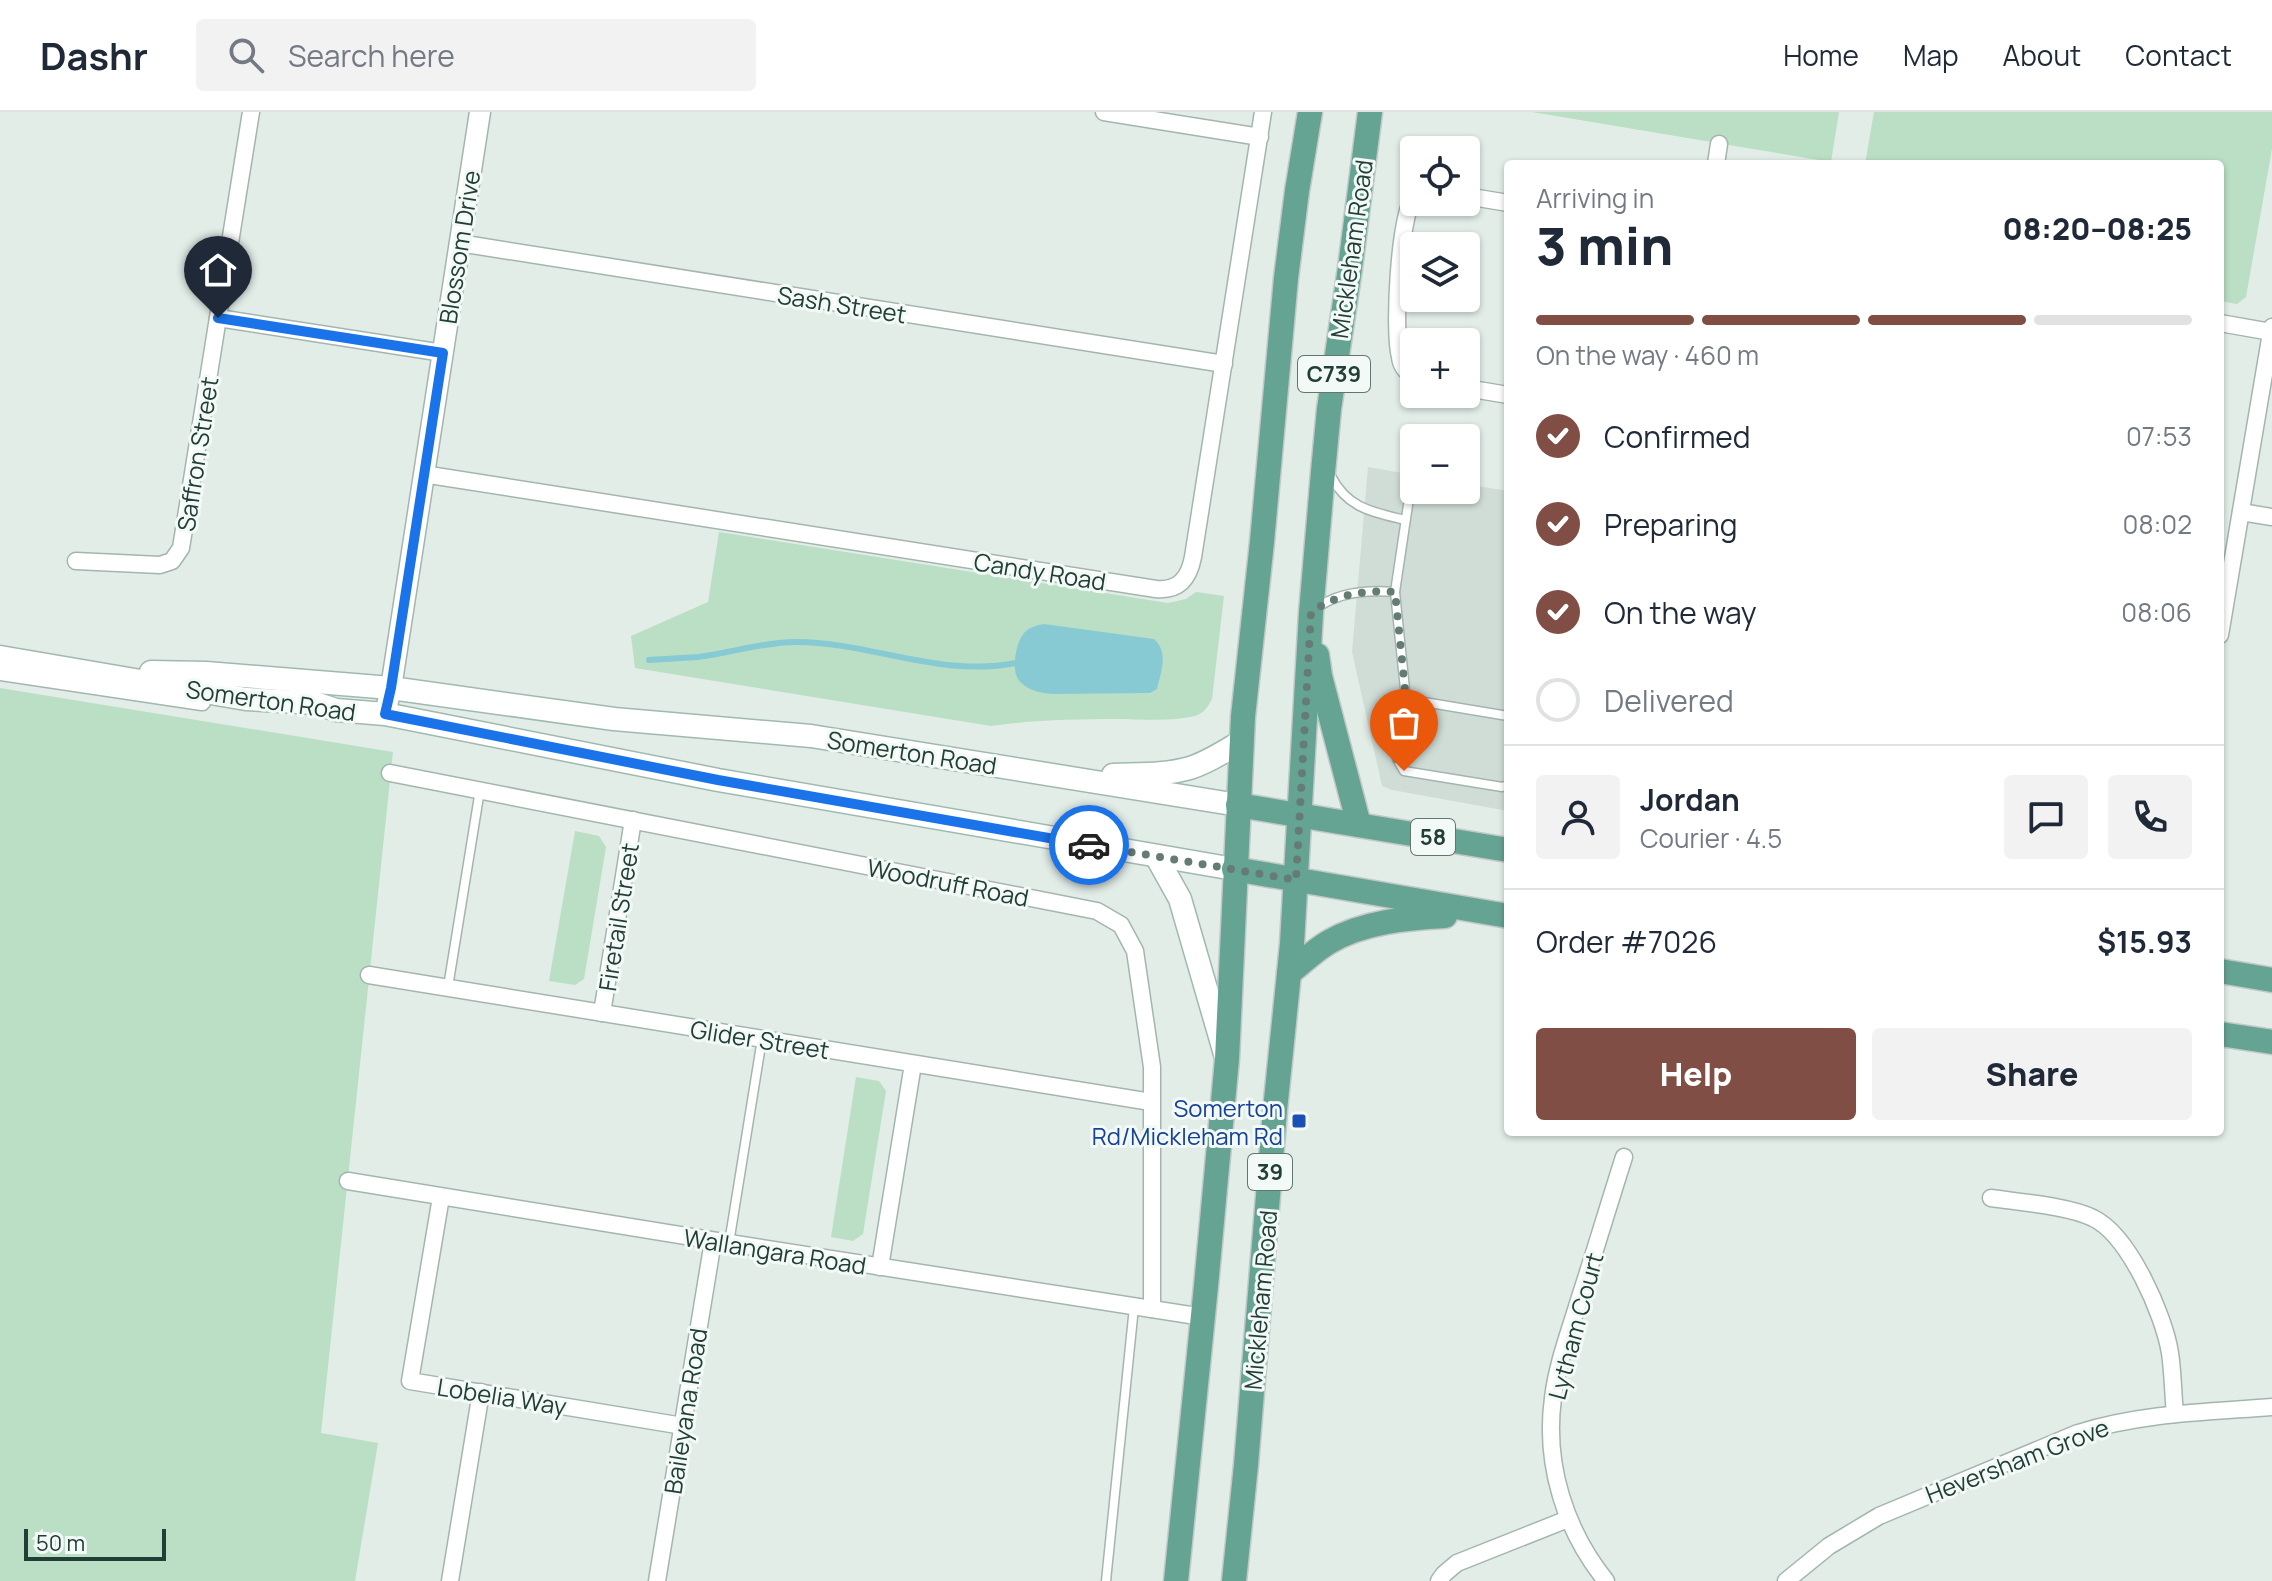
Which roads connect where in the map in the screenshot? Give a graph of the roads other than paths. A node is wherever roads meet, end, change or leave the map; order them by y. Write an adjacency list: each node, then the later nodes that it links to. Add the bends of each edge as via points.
1 (251, 112): 14 (street, Saffron Street)
2 (480, 112): 13 (street, Blossom Drive)
3 (1104, 112): 7 (street)
4 (1263, 112): 7 (street, Candy Road)
5 (1310, 112): 41 (main road, C739, via 1286,278)
6 (1370, 112): 22 (main road, Mickleham Road / C739)
7 (1260, 137): 19 (street, Candy Road)
8 (1719, 144): 9 (street)
9 (1717, 160)
10 (1480, 198): 11 (street)
11 (1504, 202)
12 (1406, 216): 18 (street, via 1398,297)
13 (459, 243): 17 (street, Blossom Drive); 19 (street, Sash Street)
14 (218, 318): 17 (street); 29 (street, Saffron Street, via 176,557 160,565)
15 (2224, 324): 16 (street)
16 (2272, 330): 25 (street)
17 (443, 353): 23 (street, Blossom Drive)
18 (1400, 361)
19 (1224, 364): 23 (street, Candy Road, via 1191,566 1179,585 1166,590)
20 (1480, 390): 21 (street)
21 (1504, 394)
22 (1326, 446): 27 (lane, via 1338,490 1361,508); 32 (main road, Mickleham Road / C739)
23 (423, 474): 36 (street, Blossom Drive)
24 (1408, 505): 27 (lane)
25 (2241, 512): 26 (street); 28 (street)
26 (2272, 517)
27 (1405, 520): 31 (lane)
28 (2227, 548): 30 (street)
29 (76, 561)
30 (2224, 585)
31 (1395, 592): 32 (lane, via 1335,598); 38 (lane)
32 (1311, 613): 47 (main road, Mickleham Road / C739); 49 (main road, via 1320,676)
33 (0, 657): 34 (main road, Somerton Road / 58)
34 (26, 662): 36 (main road, Somerton Road / 58); 37 (main road, Somerton Road / 58)
35 (0, 672): 37 (street, via 224,705)
36 (391, 688): 39 (street, Blossom Drive); 43 (main road, Somerton Road / 58, via 614,719 844,740)
37 (246, 699): 39 (main road, Somerton Road / 58)
38 (1406, 699): 40 (lane); 44 (lane, via 1397,759 1404,771)
39 (385, 714): 51 (main road, Somerton Road, via 718,780)
40 (1504, 715)
41 (1242, 741): 43 (main road, via 1191,768); 46 (main road, C739)
42 (390, 773): 45 (street, Woodruff Road)
43 (1072, 778): 46 (main road, Somerton Road / 58)
44 (1504, 786)
45 (480, 790): 48 (street, Woodruff Road); 59 (lane)
46 (1238, 805): 47 (main road, Somerton Road / 58); 52 (main road, 39)
47 (1299, 815): 49 (main road, Somerton Road / 58); 53 (main road, Mickleham Road / C739)
48 (633, 820): 60 (street, Firetail Street); 66 (street, Woodruff Road, via 1097,911 1121,925 1135,951 1152,1067)
49 (1359, 825): 50 (main road, Somerton Road / 58)
50 (1504, 849)
51 (1156, 856): 52 (main road, Somerton Road); 64 (main road, via 1180,899)
52 (1234, 869): 53 (main road, Somerton Road); 64 (main road, 39)
53 (1296, 880): 54 (main road, Somerton Road); 56 (main road, Mickleham Road / 39)
54 (1500, 914): 56 (main road, via 1407,918 1357,930 1329,942)
55 (2224, 972): 58 (main road)
56 (1289, 973): 85 (main road, Mickleham Road / 39)
57 (369, 975): 59 (street, Glider Street)
58 (2272, 980)
59 (448, 988): 60 (street, Glider Street)
60 (602, 1013): 62 (street, Glider Street)
61 (2224, 1035): 63 (main road)
62 (762, 1039): 65 (street, Glider Street); 71 (lane)
63 (2272, 1042)
64 (1227, 1059): 75 (main road, 39)
65 (913, 1064): 66 (street, Glider Street); 72 (street)
66 (1151, 1102): 74 (street, Woodruff Road)
67 (1624, 1157): 80 (street, Lytham Court, via 1553,1398 1554,1467)
68 (348, 1181): 69 (street, Wallangara Road)
69 (441, 1197): 71 (street, Wallangara Road); 76 (street, Lobelia Way, via 410,1381)
70 (1991, 1198): 78 (street, via 2092,1217 2127,1250 2161,1316)
71 (721, 1242): 72 (street, Wallangara Road); 79 (street, Baileyana Road)
72 (880, 1267): 73 (street, Wallangara Road)
73 (1134, 1307): 74 (street, Wallangara Road); 83 (lane)
74 (1152, 1309): 75 (street, Wallangara Road)
75 (1203, 1317): 84 (main road, 39)
76 (481, 1392): 79 (street, Lobelia Way); 81 (street)
77 (2272, 1407): 78 (street, Heversham Grove)
78 (2175, 1414): 88 (street, Heversham Grove, via 2078,1433 1912,1501 1852,1530)
79 (683, 1426): 82 (street, Baileyana Road)
80 (1568, 1519): 86 (street, via 1457,1563); 87 (street, Lytham Court)
81 (450, 1581)
82 (657, 1581)
83 (1106, 1581)
84 (1176, 1581)
85 (1234, 1581)
86 (1439, 1581)
87 (1606, 1581)
88 (1786, 1581)

